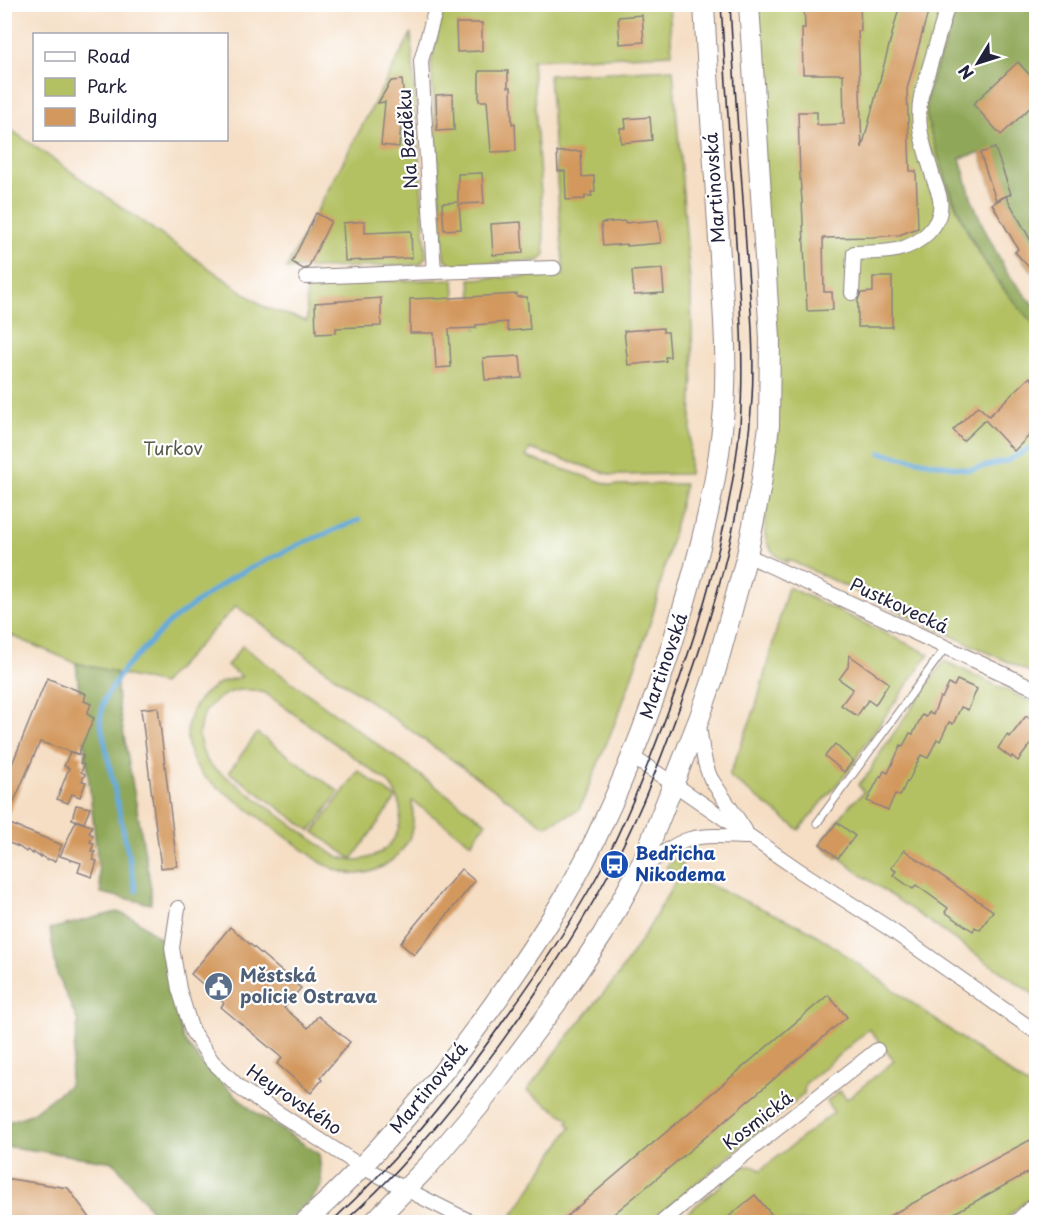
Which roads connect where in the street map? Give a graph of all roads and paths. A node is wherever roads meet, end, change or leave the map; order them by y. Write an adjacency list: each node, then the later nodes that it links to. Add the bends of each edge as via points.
1 (437, 4): 6 (street, Na Bezděku, via 421,61)
2 (704, 4): 13 (street, Martinovská, via 723,299 724,407 714,487 697,561 663,677)
3 (750, 4): 9 (street, via 770,364 767,439)
4 (948, 4): 8 (street, via 919,108 920,133 940,199 938,217 931,230 904,247 854,253)
5 (554, 268): 6 (street)
6 (435, 272): 7 (street)
7 (306, 277)
8 (852, 293)
9 (747, 555): 10 (street, Pustkovecká); 12 (street)
10 (946, 647): 11 (street, Pustkovecká); 15 (lane)
11 (1036, 689)
12 (699, 719): 14 (street); 16 (street, via 707,771)
13 (632, 757): 14 (street); 21 (street, Martinovská, via 585,861 532,948 446,1069)
14 (674, 784): 16 (street); 17 (street)
15 (818, 823)
16 (749, 837): 17 (street, via 691,839); 19 (street, via 887,927)
17 (637, 871): 22 (street, via 603,934 558,1001 466,1123)
18 (178, 908): 21 (street, Heyrovského, via 172,948 179,989 192,1031 212,1061 242,1089)
19 (1036, 1032)
20 (877, 1050): 27 (street, Kosmická)
21 (362, 1167): 22 (street, Heyrovského); 24 (street, Martinovská)
22 (406, 1190): 25 (street); 26 (street, Heyrovského)
23 (1036, 1203): 28 (street)
24 (305, 1222)
25 (374, 1222)
26 (471, 1222)
27 (662, 1222)
28 (1016, 1222)

